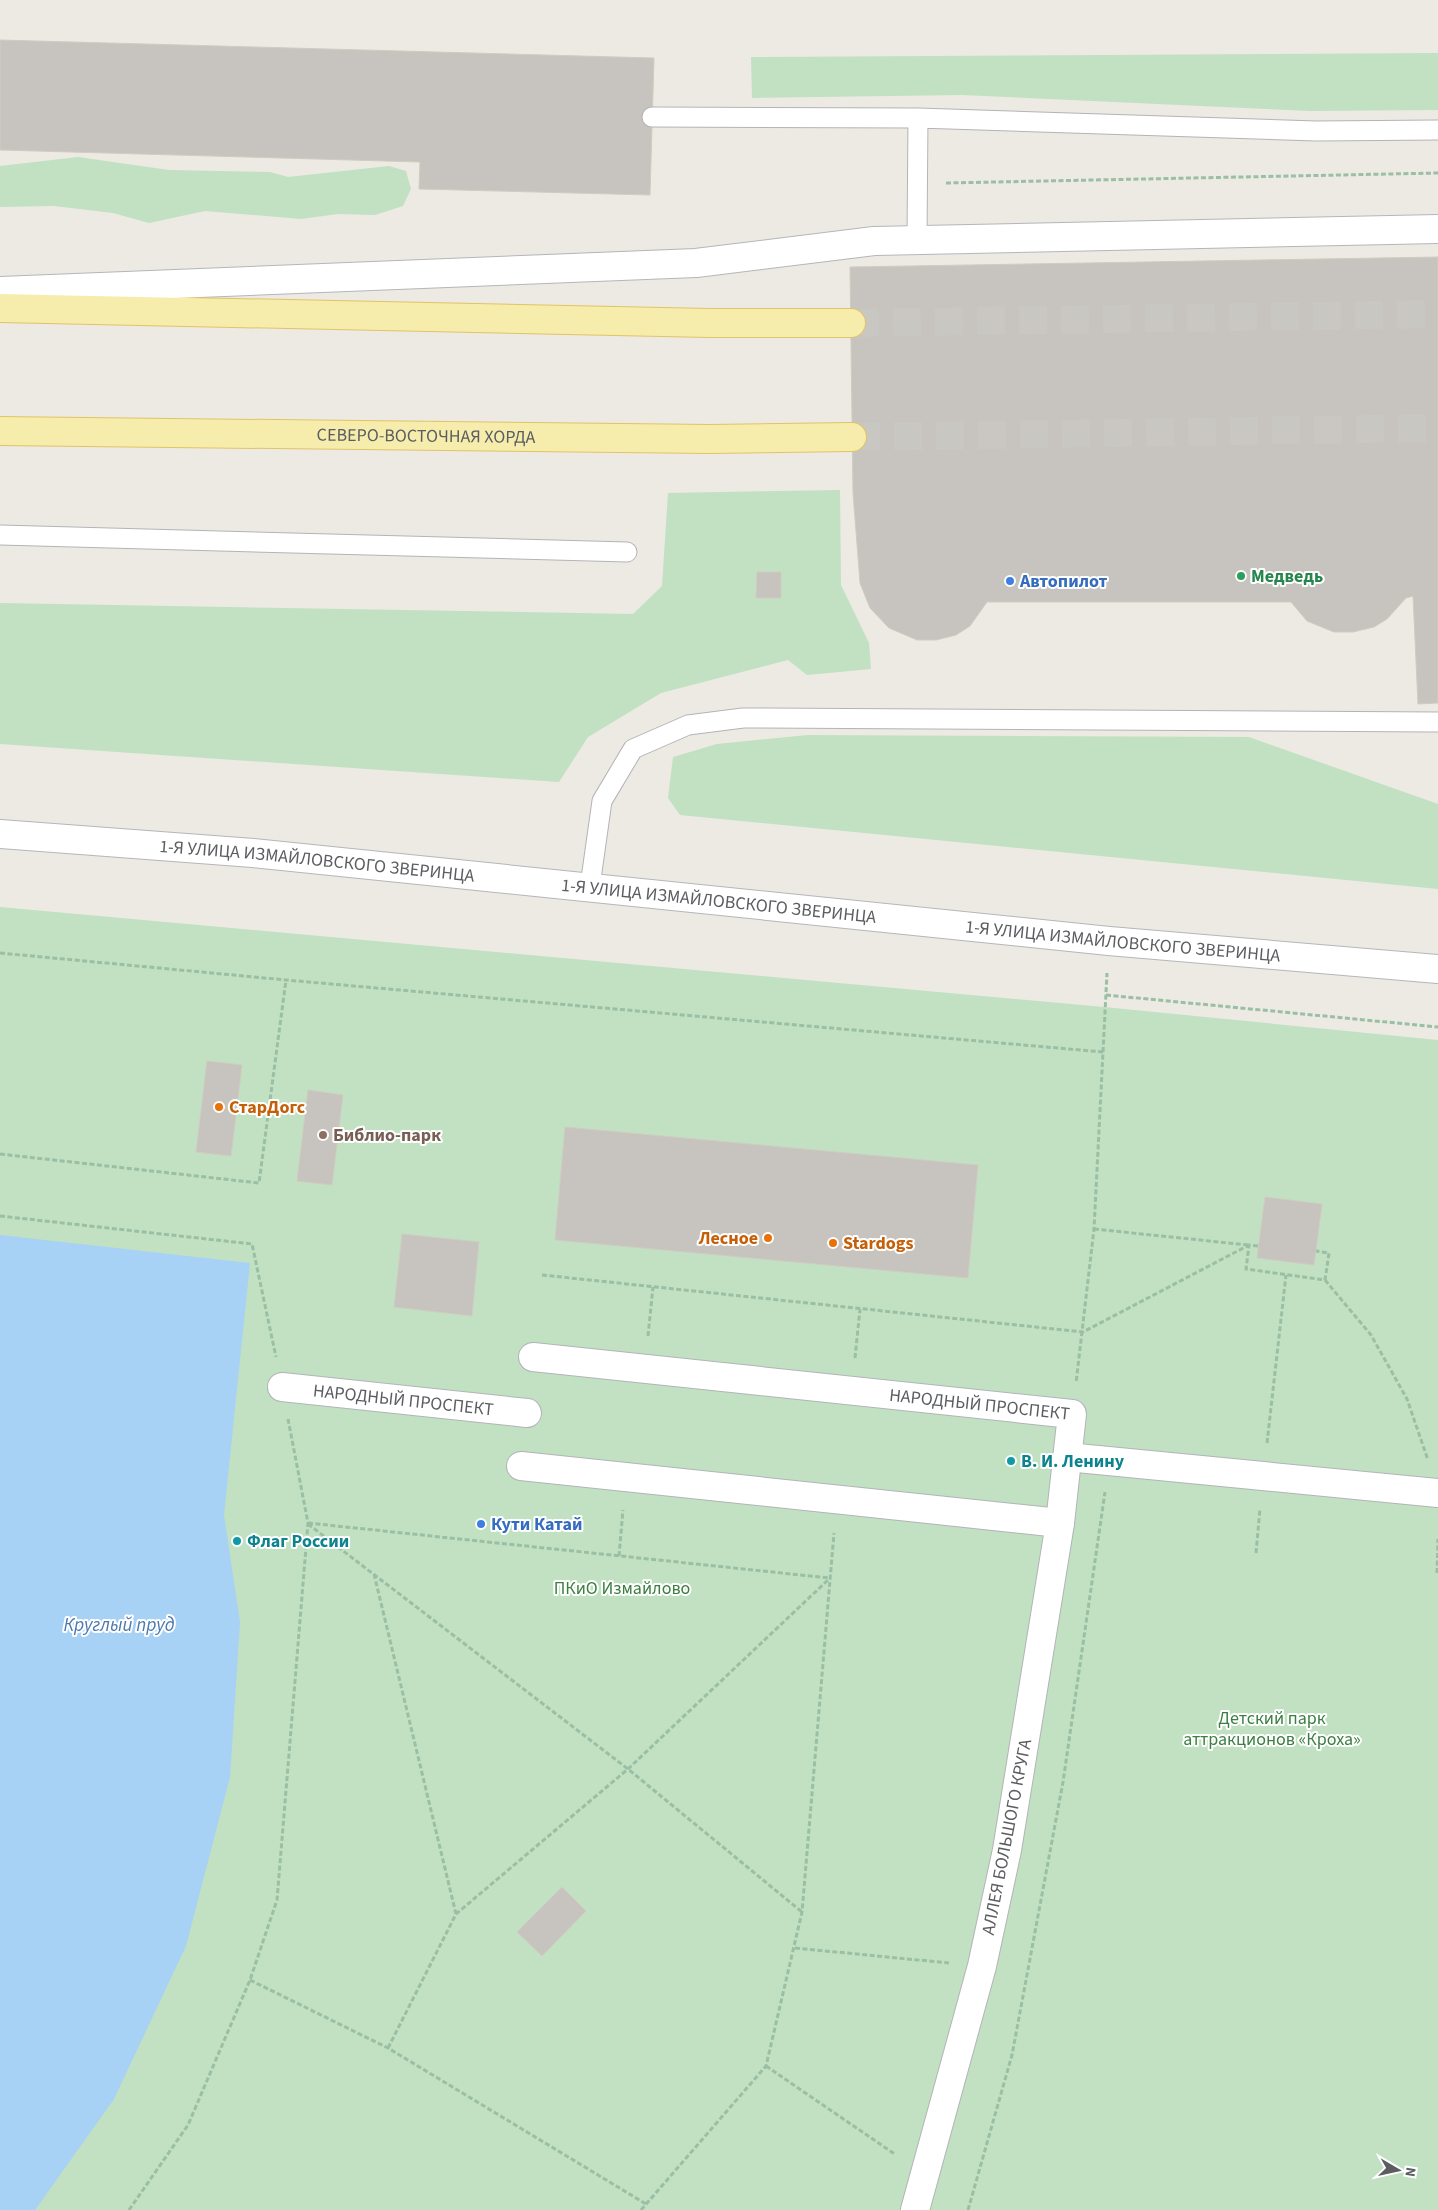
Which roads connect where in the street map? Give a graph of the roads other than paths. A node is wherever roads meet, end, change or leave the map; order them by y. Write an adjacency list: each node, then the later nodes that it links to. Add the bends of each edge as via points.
1 (652, 117): 2 (lane)
2 (918, 118): 3 (lane, via 1316,131); 5 (lane)
3 (1438, 130)
4 (1438, 230): 5 (street)
5 (917, 240): 6 (street, via 874,241 696,263)
6 (0, 291)
7 (0, 308): 8 (main road)
8 (850, 323)
9 (0, 431): 10 (main road, СЕВЕРО-ВОСТОЧНАЯ ХОРДА, via 691,439)
10 (852, 437)
11 (0, 534): 12 (lane)
12 (626, 552)
13 (1438, 722): 15 (lane, via 743,718 688,726 632,749 602,802)
14 (0, 834): 15 (street, 1-Я УЛИЦА ИЗМАЙЛОВСКОГО ЗВЕРИНЦА, via 254,853)
15 (590, 886): 16 (street, 1-Я УЛИЦА ИЗМАЙЛОВСКОГО ЗВЕРИНЦА, via 1109,941)
16 (1438, 969)
17 (533, 1357): 20 (street, НАРОДНЫЙ ПРОСПЕКТ, via 1072,1414)
18 (282, 1387): 19 (street, НАРОДНЫЙ ПРОСПЕКТ)
19 (527, 1412)
20 (1067, 1458): 22 (street); 23 (street, АЛЛЕЯ БОЛЬШОГО КРУГА)
21 (522, 1466): 23 (street)
22 (1438, 1493)
23 (1060, 1523): 24 (street, АЛЛЕЯ БОЛЬШОГО КРУГА, via 1007,1850 982,1966)
24 (915, 2210)

